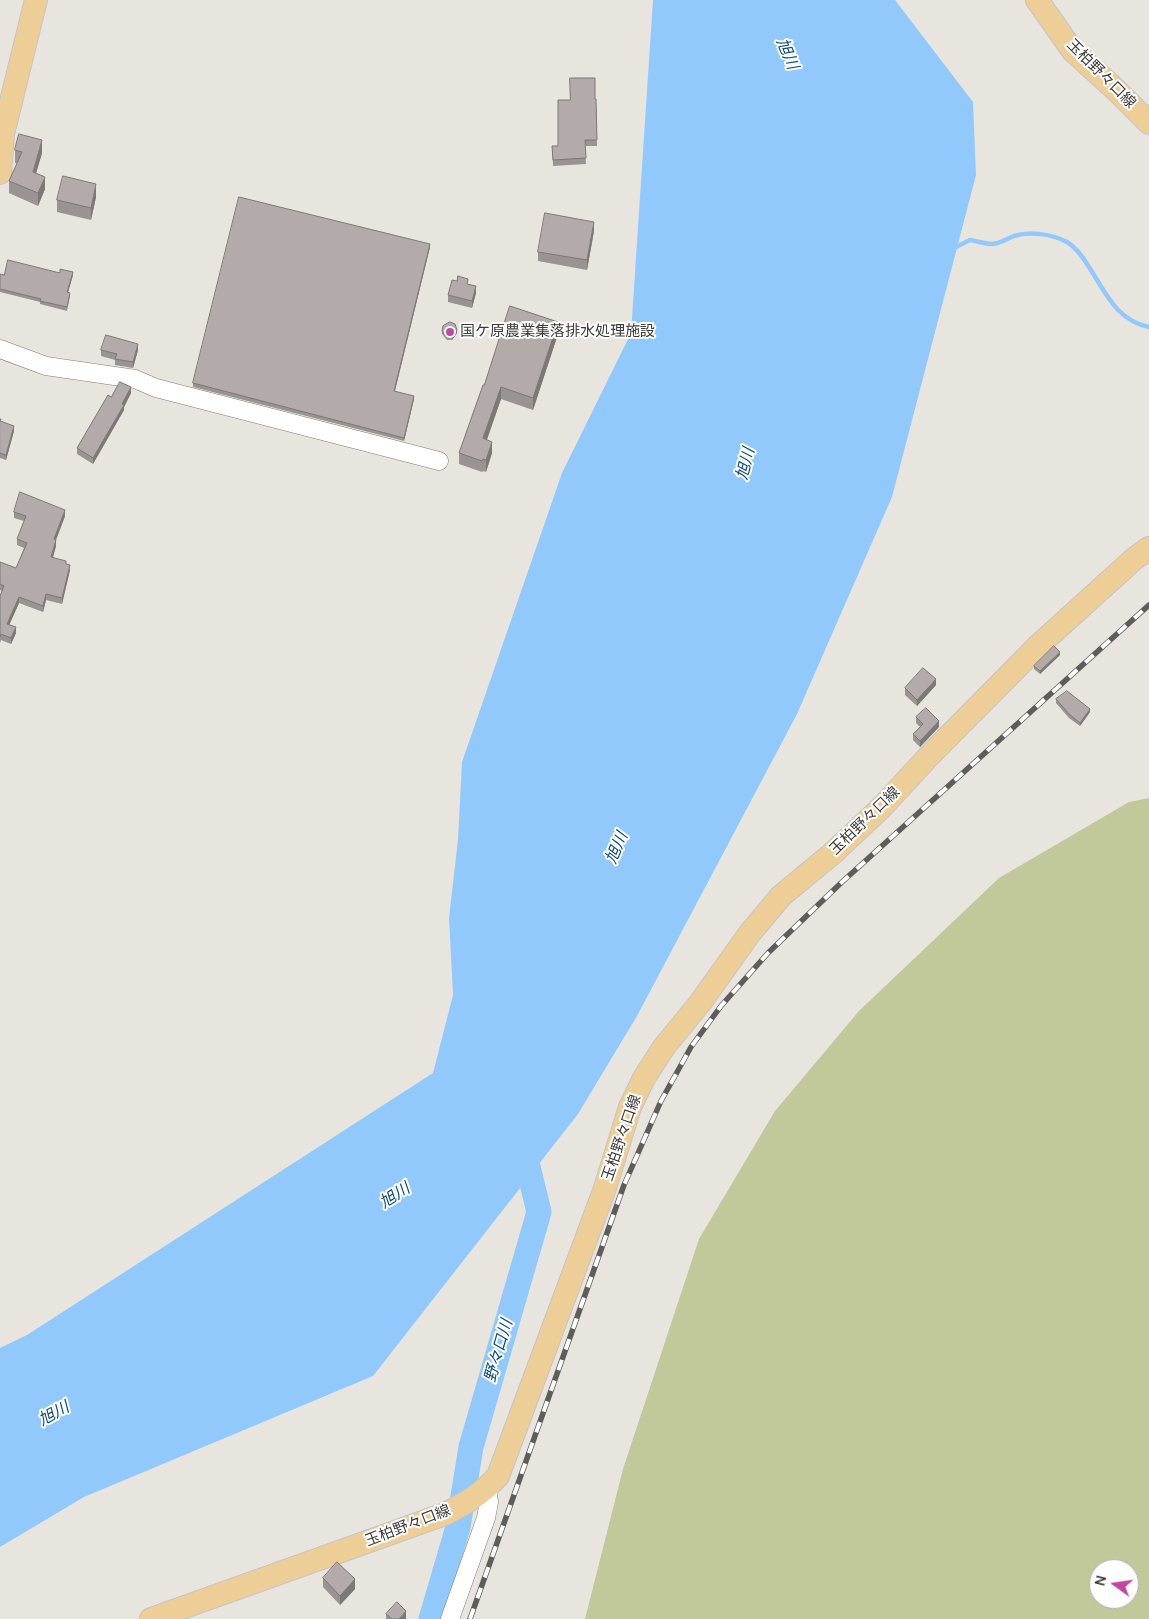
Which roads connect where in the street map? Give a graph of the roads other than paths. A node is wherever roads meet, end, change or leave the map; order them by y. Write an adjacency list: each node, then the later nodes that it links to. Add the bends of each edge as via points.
1 (36, 0): 4 (main road)
2 (1037, 0): 3 (main road, 玉柏野々口線, via 1073,51)
3 (1149, 123)
4 (1, 134): 5 (main road)
5 (0, 173)
6 (0, 349): 7 (street, via 46,366 135,379 156,388)
7 (439, 461)
8 (1149, 548): 9 (main road, 玉柏野々口線, via 1039,645 883,806 781,896 664,1047 630,1107 604,1191 502,1467)
9 (482, 1493): 10 (main road, 玉柏野々口線, via 445,1514); 11 (street, via 489,1502 486,1518)
10 (151, 1619)
11 (450, 1619)

